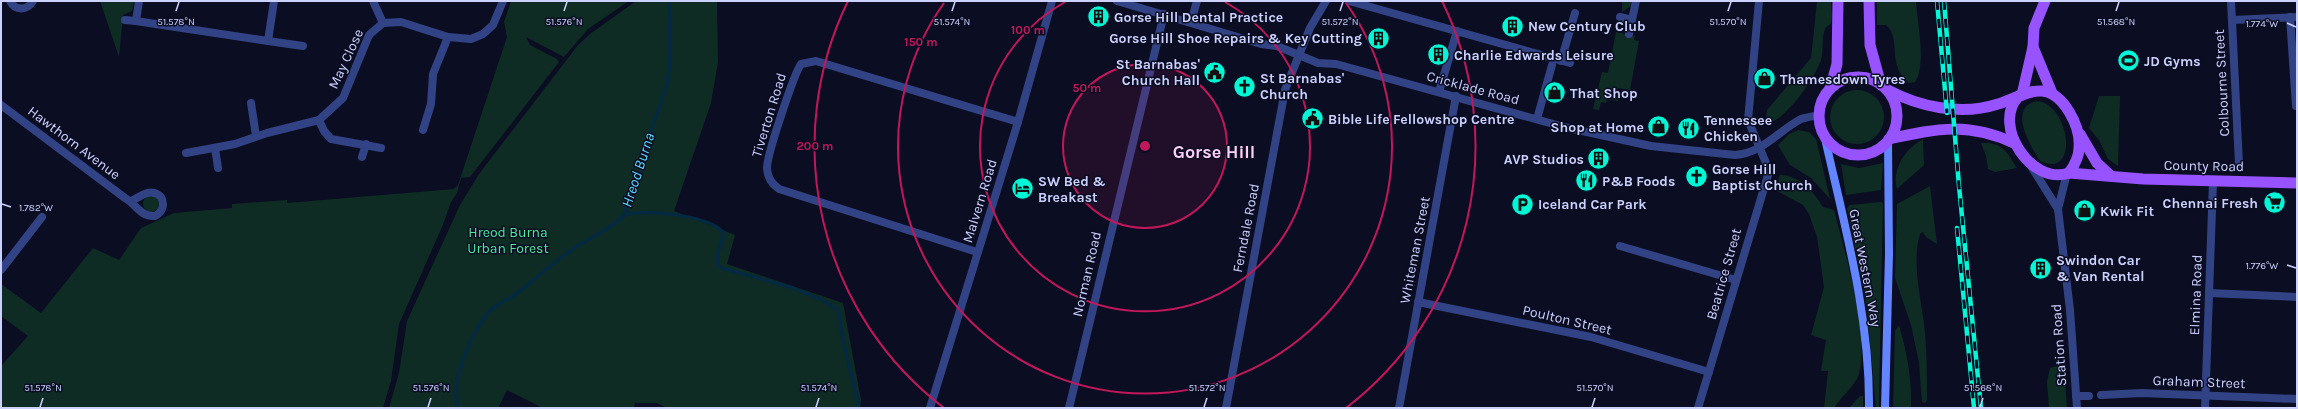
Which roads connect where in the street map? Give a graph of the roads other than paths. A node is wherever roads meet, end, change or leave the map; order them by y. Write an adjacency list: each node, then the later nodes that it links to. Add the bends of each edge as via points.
1 (10, 1): 2 (street, via 14,7 22,9 29,6)
2 (32, 1)
3 (139, 1): 25 (street)
4 (274, 1): 31 (street)
5 (373, 1): 27 (street)
6 (504, 1): 30 (street, May Close, via 495,22 483,34 471,39)
7 (1052, 1): 49 (street, Malvern Road)
8 (1117, 1): 19 (street, Cricklade Road)
9 (1197, 1): 26 (street)
10 (1326, 1): 34 (street, Ferndale Road, via 1310,28)
11 (1349, 1): 28 (street)
12 (1636, 1): 23 (street)
13 (1759, 1): 59 (street, Beatrice Street, via 1748,120)
14 (1838, 1): 38 (main road, via 1837,64)
15 (1869, 1): 37 (main road, via 1870,45)
16 (2045, 1): 33 (main road, via 2034,28)
17 (2231, 1): 24 (street, Colbourne Street)
18 (1575, 13): 35 (street)
19 (1164, 14): 26 (street, Cricklade Road); 86 (street, Norman Road)
20 (1620, 17): 23 (street)
21 (2294, 17): 24 (street); 45 (street)
22 (125, 20): 25 (street)
23 (1632, 20): 29 (street)
24 (2232, 20): 63 (street, Colbourne Street)
25 (136, 21): 31 (street)
26 (1191, 22): 34 (street, Cricklade Road, via 1261,44 1277,46)
27 (383, 23): 30 (street, May Close, via 401,22); 48 (street, May Close, via 369,35 343,98)
28 (1457, 31): 35 (street); 39 (street)
29 (1628, 34)
30 (448, 36): 51 (street, via 433,74 431,104)
31 (268, 41): 32 (street)
32 (303, 46)
33 (2033, 47): 40 (main road); 42 (main road)
34 (1299, 55): 39 (street, Cricklade Road, via 1318,63 1336,64); 87 (street, Ferndale Road, via 1285,90)
35 (1556, 62): 36 (street); 47 (street)
36 (1570, 63)
37 (1884, 87): 38 (main road, via 1866,78 1850,78 1836,84); 42 (main road, via 1918,104 1950,108 1989,106); 54 (main road, via 1895,104 1897,113 1894,131)
38 (1830, 90): 46 (main road, via 1823,102)
39 (1439, 92): 41 (street, Cricklade Road)
40 (2052, 93): 42 (main road, via 2033,91); 50 (main road, via 2068,111)
41 (1456, 96): 47 (street, Cricklade Road); 78 (street, Whiteman Street)
42 (2020, 96): 56 (main road, via 2012,106 2010,116 2011,133)
43 (251, 103): 53 (street)
44 (1, 105): 69 (street, Hawthorn Avenue)
45 (2296, 106)
46 (1820, 115): 52 (main road); 59 (street, Cricklade Road, via 1800,120)
47 (1537, 119): 59 (street, Cricklade Road, via 1665,148 1735,155 1746,154)
48 (320, 120): 53 (street, May Close); 55 (street, via 324,131 331,139)
49 (1018, 122): 73 (street, Malvern Road); 73 (street, Tiverton Road, via 816,61 802,64 796,71 788,96 767,167 772,184 779,189)
50 (2076, 128): 65 (main road, via 2080,147 2075,164); 66 (main road, via 2097,163)
51 (423, 130)
52 (1824, 134): 54 (main road, via 1835,147 1858,155 1874,151); 90 (main road, Great Western Way, via 1859,290 1867,351)
53 (256, 136): 57 (street, May Close)
54 (1889, 140): 56 (main road, via 1921,131 1954,128 1990,132); 91 (main road, Great Western Way)
55 (366, 144): 58 (street); 61 (street)
56 (2016, 144): 62 (main road)
57 (216, 148): 60 (street, May Close); 64 (street)
58 (381, 148)
59 (1759, 148): 75 (street, Beatrice Street, via 1768,175)
60 (186, 153)
61 (362, 157)
62 (2026, 159): 65 (main road, via 2046,174); 70 (street, Station Road)
63 (2239, 164)
64 (218, 168)
65 (2068, 173): 66 (main road, County Road); 70 (street, Station Road)
66 (2111, 176): 67 (main road, County Road)
67 (2213, 182): 68 (main road, County Road); 76 (street, Elmina Road)
68 (2297, 183)
69 (131, 201)
70 (2058, 209): 82 (street, Station Road, via 2068,288)
71 (42, 217): 74 (street)
72 (1620, 246): 75 (street)
73 (977, 252): 85 (street, Malvern Road)
74 (1, 270)
75 (1736, 280): 79 (street, Beatrice Street)
76 (2208, 293): 77 (street); 81 (street, Elmina Road)
77 (2297, 297)
78 (1418, 302): 79 (street, Poulton Street, via 1590,337); 88 (street, Whiteman Street)
79 (1709, 372): 89 (street, Beatrice Street)
80 (2101, 395): 81 (street, Graham Street)
81 (2205, 395): 84 (street, Graham Street); 93 (street, Elmina Road)
82 (2076, 396): 83 (street); 92 (street, Station Road)
83 (2089, 396)
84 (2297, 399)
85 (930, 408)
86 (1069, 408)
87 (1226, 408)
88 (1399, 408)
89 (1698, 408)
90 (1869, 408)
91 (1885, 408)
92 (2077, 408)
93 (2205, 408)

